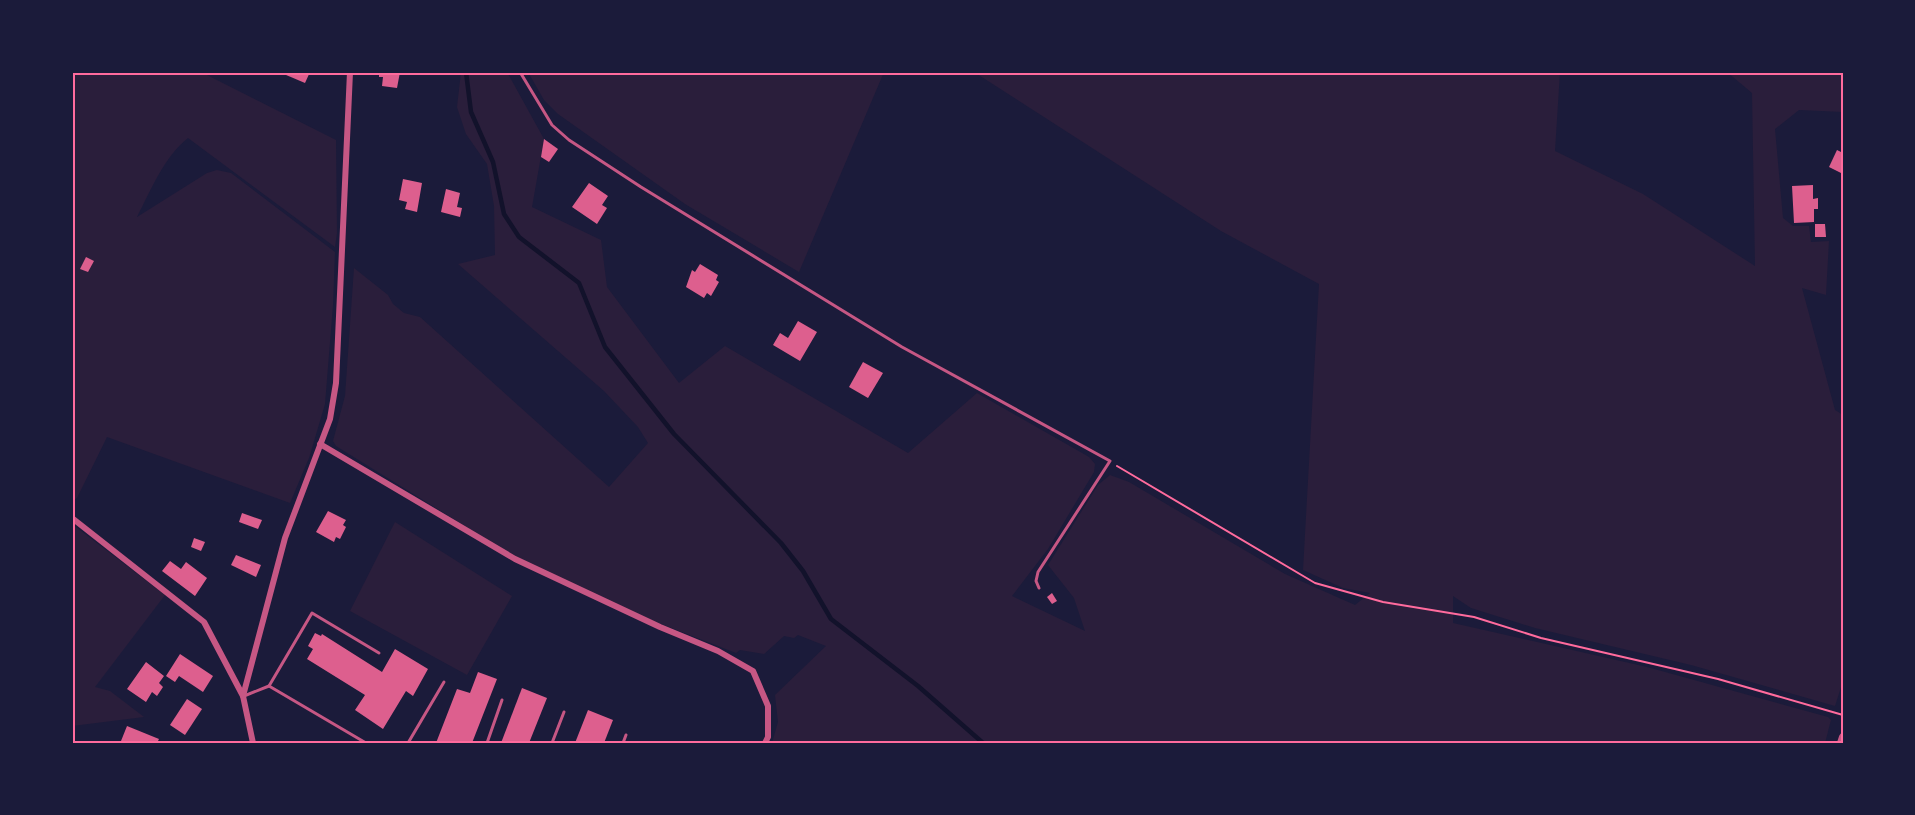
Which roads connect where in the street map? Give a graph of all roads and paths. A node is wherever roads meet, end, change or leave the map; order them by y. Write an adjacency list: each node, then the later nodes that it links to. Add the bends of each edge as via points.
1 (350, 72): 3 (street, via 336,383 330,419)
2 (520, 72): 4 (lane, via 552,125 578,146 902,347)
3 (320, 444): 10 (street, via 285,538); 22 (street, via 515,559 718,651 753,671 768,706)
4 (1110, 461): 6 (lane, via 1038,572); 13 (path, via 1316,583 1383,602 1474,617 1540,638 1718,679)
5 (72, 518): 10 (street, via 204,622)
6 (1039, 588)
7 (379, 653): 9 (lane, via 312,613)
8 (444, 682): 18 (lane)
9 (269, 686): 10 (lane); 17 (lane)
10 (243, 696): 16 (street)
11 (502, 700): 19 (lane)
12 (564, 712): 20 (lane)
13 (1843, 715)
14 (626, 735): 21 (lane)
15 (1843, 737): 23 (street)
16 (253, 743)
17 (366, 743)
18 (408, 743)
19 (487, 743)
20 (552, 743)
21 (623, 743)
22 (765, 743)
23 (1841, 743)

